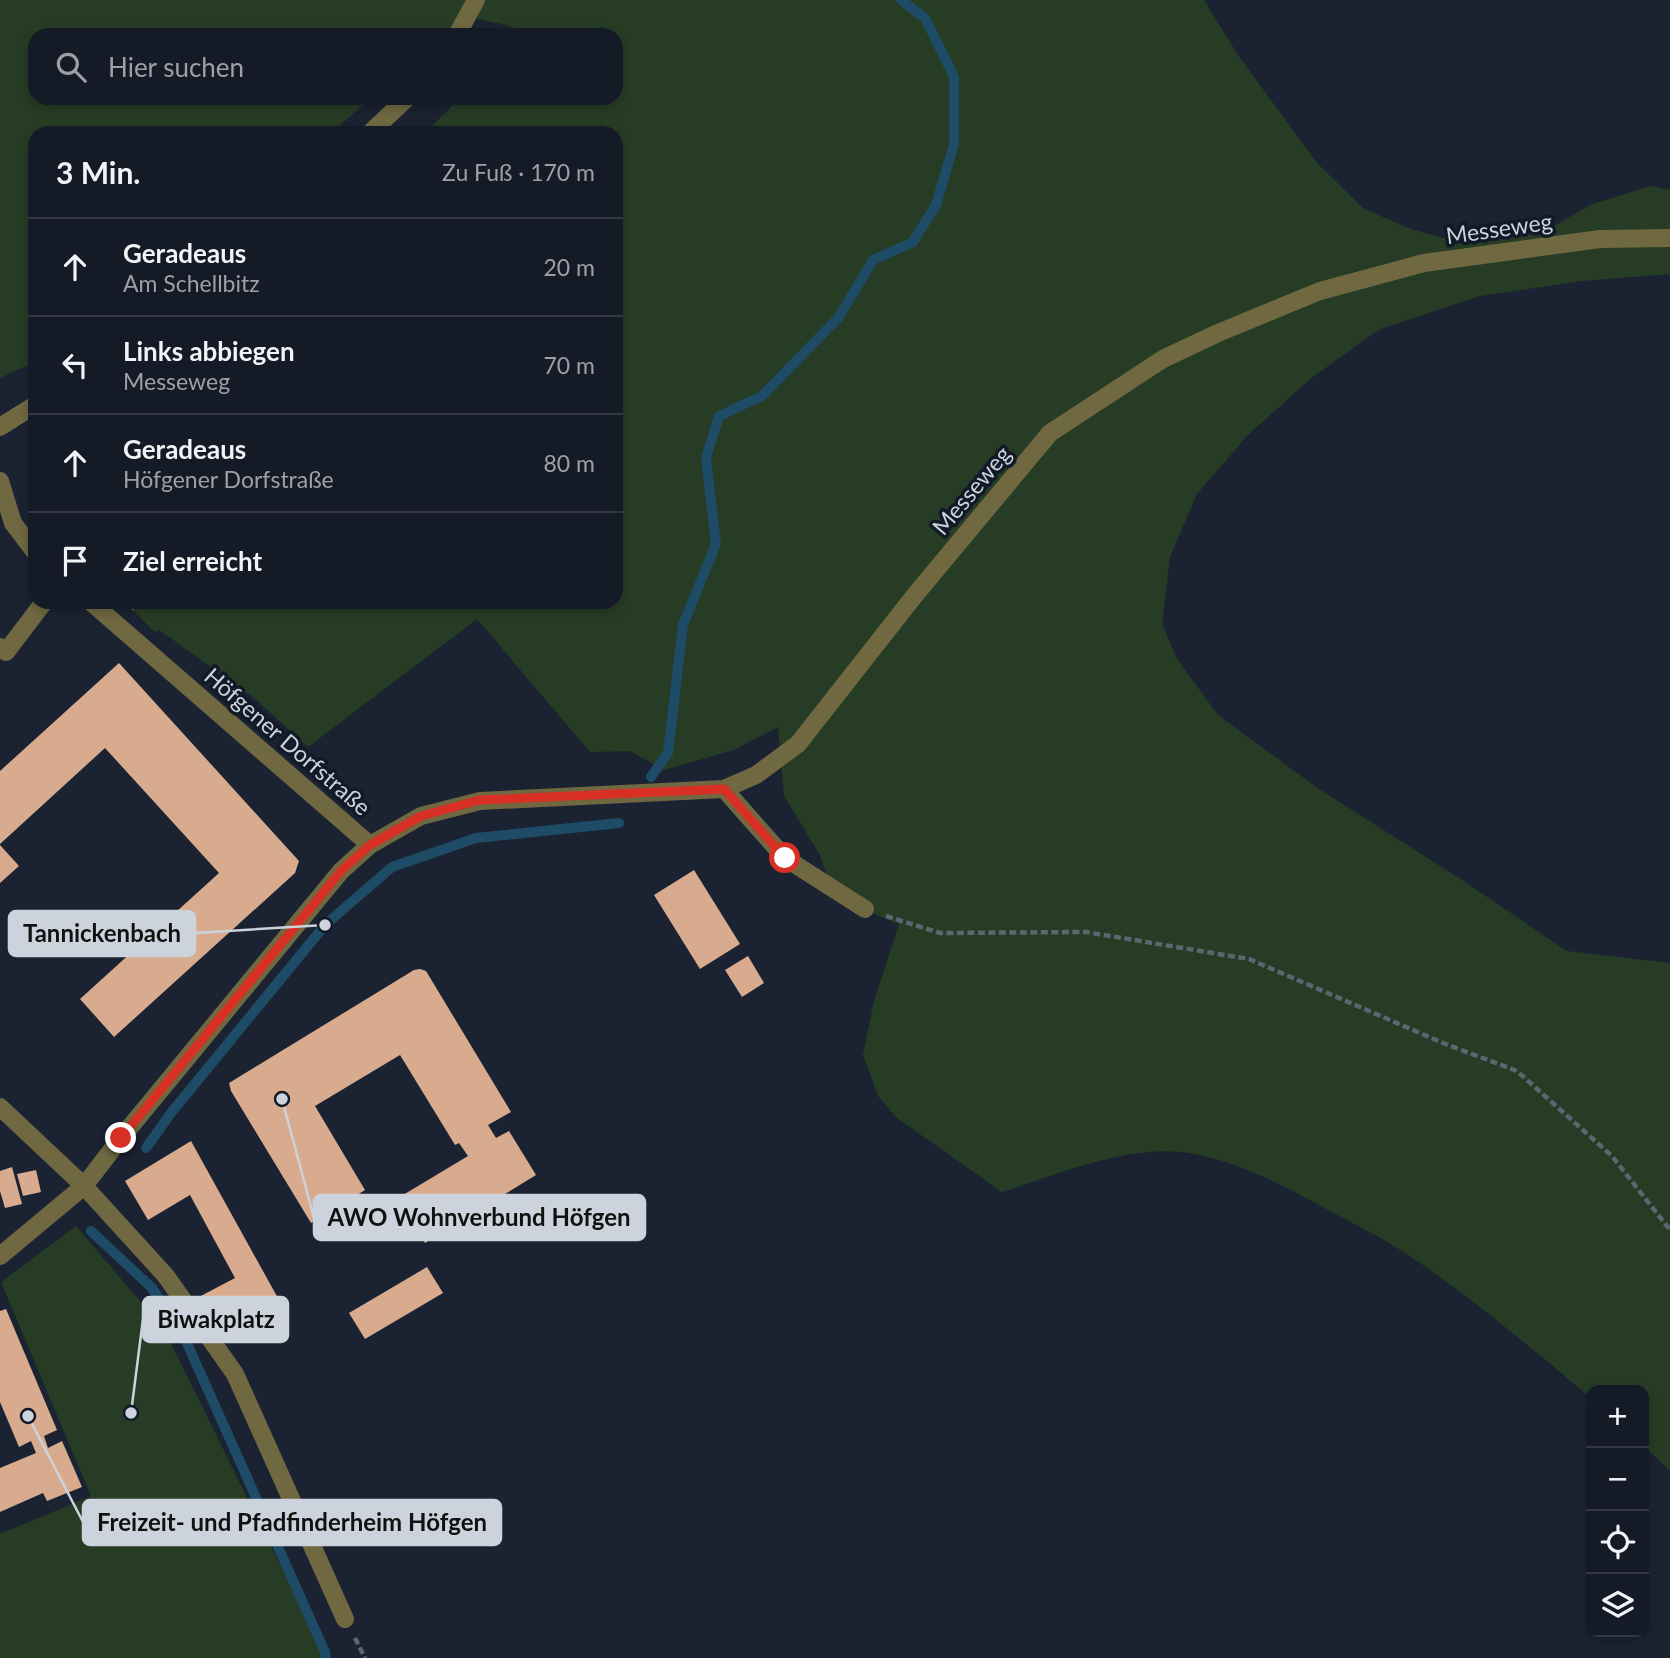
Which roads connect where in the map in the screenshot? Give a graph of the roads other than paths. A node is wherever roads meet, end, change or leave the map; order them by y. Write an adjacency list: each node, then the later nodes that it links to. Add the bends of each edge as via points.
1 (476, 0): 2 (street)
2 (461, 28)
3 (400, 105): 4 (street)
4 (377, 126)
5 (1670, 238): 13 (street, Messeweg, via 1600,239 1424,263 1320,291 1163,359 1050,433 798,744 756,775)
6 (28, 410): 7 (street)
7 (0, 428)
8 (0, 481): 9 (street, via 13,523)
9 (28, 543)
10 (39, 609): 12 (street, via 6,652)
11 (99, 609): 14 (street, Höfgener Dorfstraße)
12 (0, 647)
13 (724, 789): 14 (street, Messeweg, via 480,800 421,816); 15 (street, via 785,858)
14 (370, 845): 17 (street, Höfgener Dorfstraße, via 332,882)
15 (865, 909)
16 (0, 1107): 17 (street)
17 (84, 1186): 18 (street, Höfgener Dorfstraße); 19 (street, via 166,1276 235,1374)
18 (0, 1256)
19 (345, 1619)

